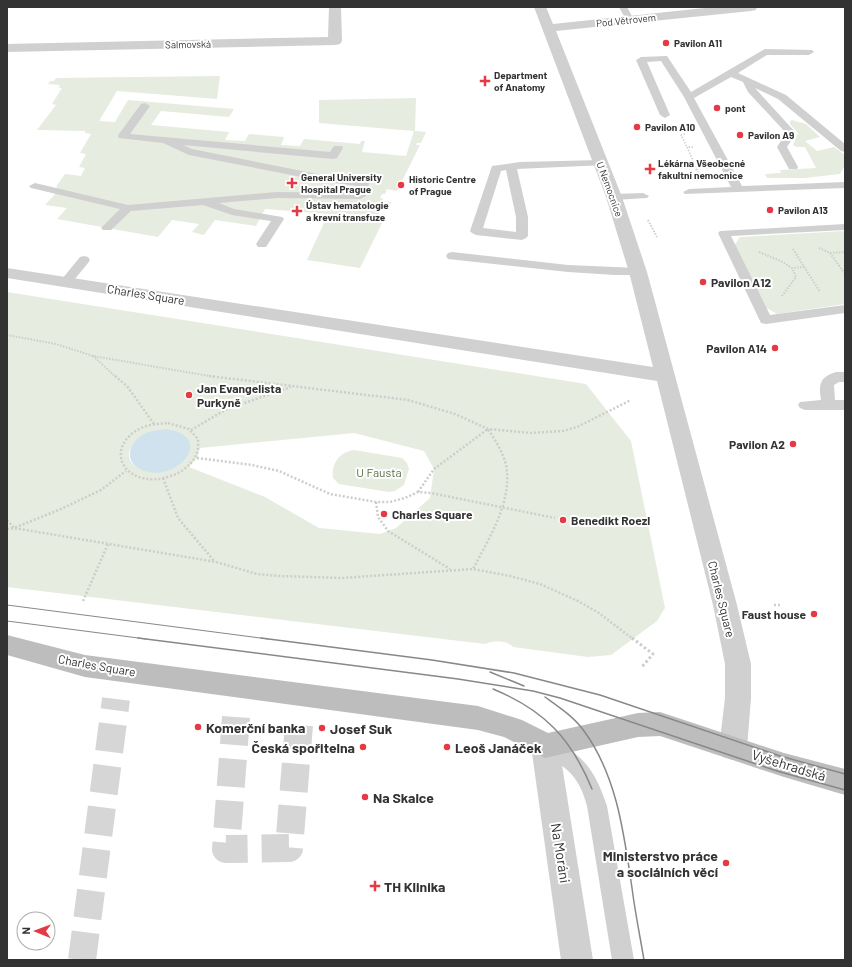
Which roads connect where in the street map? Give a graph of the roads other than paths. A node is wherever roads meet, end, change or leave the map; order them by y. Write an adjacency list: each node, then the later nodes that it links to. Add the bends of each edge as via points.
1 (335, 7): 7 (street, Salmovská, via 336,41)
2 (540, 7): 6 (street, U Nemocnice)
3 (623, 7): 5 (lane)
4 (751, 7): 5 (street, Pod Větrovem)
5 (630, 20): 6 (street, Pod Větrovem)
6 (548, 28): 17 (street, U Nemocnice)
7 (7, 48)
8 (810, 52): 9 (lane, via 765,52)
9 (731, 73): 10 (lane); 11 (lane)
10 (746, 81): 16 (lane, via 782,98); 19 (lane, via 791,133 782,148)
11 (689, 97): 13 (lane, via 664,58 641,60); 22 (lane)
12 (145, 106): 14 (lane, via 123,136)
13 (666, 115)
14 (163, 140): 15 (lane, via 333,156); 26 (lane, via 189,152 316,177 363,183 360,196 278,195)
15 (338, 148)
16 (845, 149)
17 (601, 163): 18 (lane); 25 (street, U Nemocnice)
18 (511, 166): 18 (lane, via 496,168 476,231 522,236 522,217)
19 (793, 166)
20 (845, 185): 22 (lane)
21 (35, 186): 27 (lane)
22 (738, 190): 23 (lane)
23 (688, 192)
24 (643, 196): 25 (lane)
25 (614, 197): 33 (street, U Nemocnice)
26 (204, 202): 27 (lane); 30 (lane, via 232,212 278,219)
27 (128, 208): 29 (lane)
28 (845, 227): 36 (lane, via 724,233 766,320)
29 (107, 228)
30 (262, 244)
31 (452, 256): 33 (lane, via 606,272)
32 (84, 260): 35 (lane)
33 (638, 272): 37 (street, U Nemocnice)
34 (7, 273): 35 (street, Charles Square)
35 (66, 282): 37 (street, Charles Square)
36 (845, 309)
37 (666, 376): 44 (street, Charles Square, via 738,664 738,698)
38 (845, 376): 40 (lane, via 836,377 827,383)
39 (805, 405): 40 (lane)
40 (829, 405): 41 (lane)
41 (845, 405)
42 (7, 645): 43 (street, Charles Square, via 85,666 478,718 513,728)
43 (545, 746): 44 (street, via 638,725 660,724); 46 (street, Na Moráni); 47 (lane, via 579,767 592,789)
44 (733, 748): 45 (street, Vyšehradská)
45 (845, 782)
46 (577, 960)
47 (623, 960)

